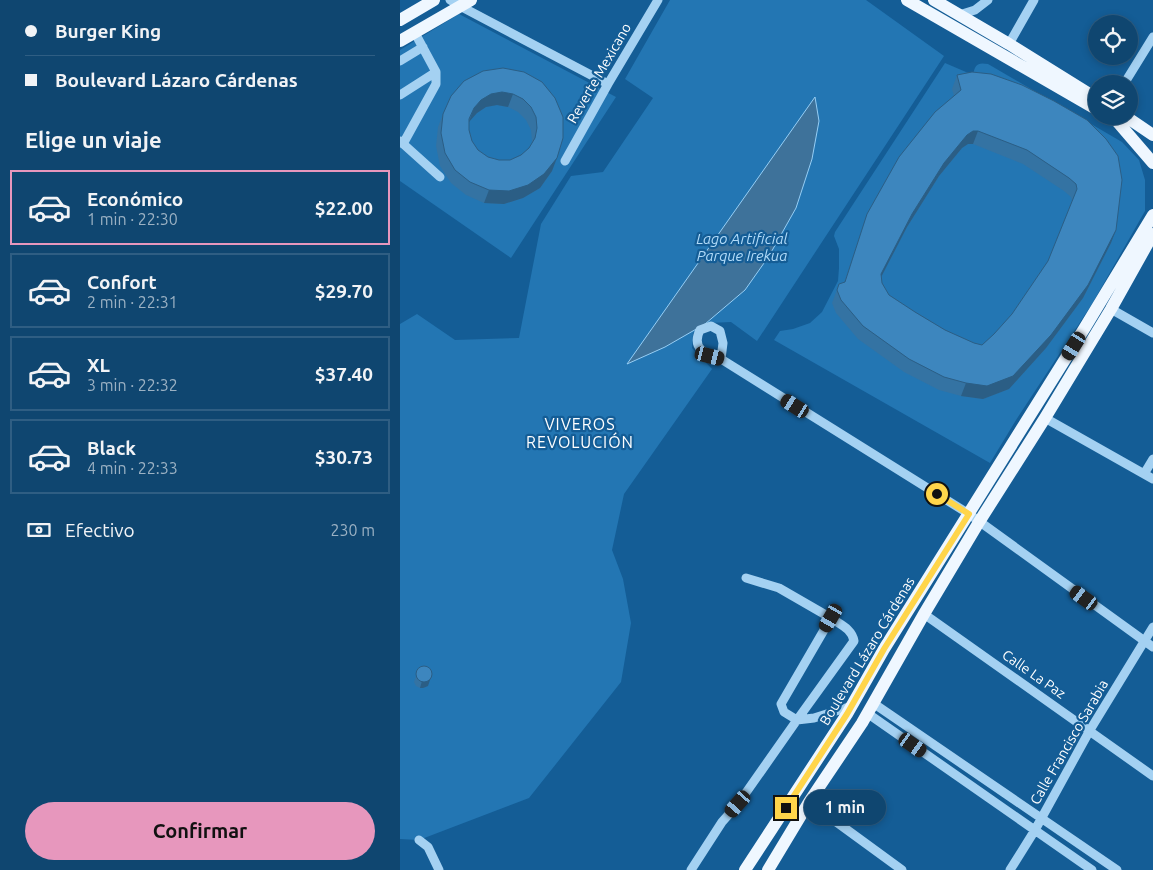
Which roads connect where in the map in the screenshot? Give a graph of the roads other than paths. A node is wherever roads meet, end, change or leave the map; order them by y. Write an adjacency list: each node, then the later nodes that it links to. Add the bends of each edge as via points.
1 (434, 0): 9 (main road)
2 (658, 0): 18 (street, Reverte Mexicano)
3 (907, 0): 21 (main road)
4 (934, 0): 8 (main road)
5 (988, 0): 8 (street, via 975,10)
6 (1034, 0): 13 (street)
7 (460, 2): 10 (main road); 18 (street)
8 (959, 14): 13 (main road)
9 (400, 20)
10 (415, 33): 12 (main road); 14 (street)
11 (1153, 37): 17 (street)
12 (400, 42)
13 (1009, 44): 19 (main road)
14 (422, 47): 15 (street); 16 (street)
15 (400, 61)
16 (436, 72): 20 (street); 26 (street, via 436,84)
17 (1130, 75)
18 (608, 84): 28 (street, Reverte Mexicano)
19 (1088, 93)
20 (400, 95)
21 (1088, 103)
22 (1123, 125): 29 (main road)
23 (1126, 125): 27 (main road)
24 (1133, 125): 25 (main road)
25 (1153, 135)
26 (401, 143): 30 (street)
27 (1153, 149)
28 (565, 161)
29 (1153, 163)
30 (440, 177)
31 (1153, 215): 40 (main road, Boulevard Lázaro Cárdenas)
32 (1153, 234): 33 (main road, Boulevard Lázaro Cárdenas)
33 (1111, 309): 34 (street); 36 (main road, Boulevard Lázaro Cárdenas)
34 (1153, 333)
35 (721, 359): 40 (street)
36 (1046, 418): 38 (street); 40 (main road, Boulevard Lázaro Cárdenas)
37 (1153, 458): 38 (street)
38 (1144, 474): 39 (street)
39 (1153, 479)
40 (974, 518): 42 (main road, Boulevard Lázaro Cárdenas); 45 (street); 47 (main road, Boulevard Lázaro Cárdenas, via 884,649)
41 (746, 578): 43 (street, via 779,588)
42 (924, 614): 48 (main road, Boulevard Lázaro Cárdenas); 50 (street, Calle La Paz)
43 (831, 618): 49 (street, via 782,704 784,712); 49 (street, via 848,629 854,641)
44 (1153, 627): 45 (street, Calle Francisco Sarabia)
45 (1144, 641): 46 (street); 50 (street, Calle Francisco Sarabia)
46 (1153, 647)
47 (852, 706): 49 (street); 58 (main road, Boulevard Lázaro Cárdenas)
48 (870, 708): 52 (main road, Boulevard Lázaro Cárdenas); 53 (street); 54 (street)
49 (797, 720): 57 (street)
50 (1090, 730): 51 (street, Calle La Paz); 53 (street, Calle Francisco Sarabia)
51 (1153, 776)
52 (809, 802): 59 (main road, Boulevard Lázaro Cárdenas); 60 (street)
53 (1042, 818): 54 (street, Calle Francisco Sarabia); 63 (street)
54 (1035, 830): 61 (street, Calle Francisco Sarabia); 62 (street)
55 (419, 840): 56 (street, via 428,846)
56 (439, 870)
57 (691, 870)
58 (745, 870)
59 (768, 870)
60 (902, 870)
61 (1010, 870)
62 (1092, 870)
63 (1117, 870)

